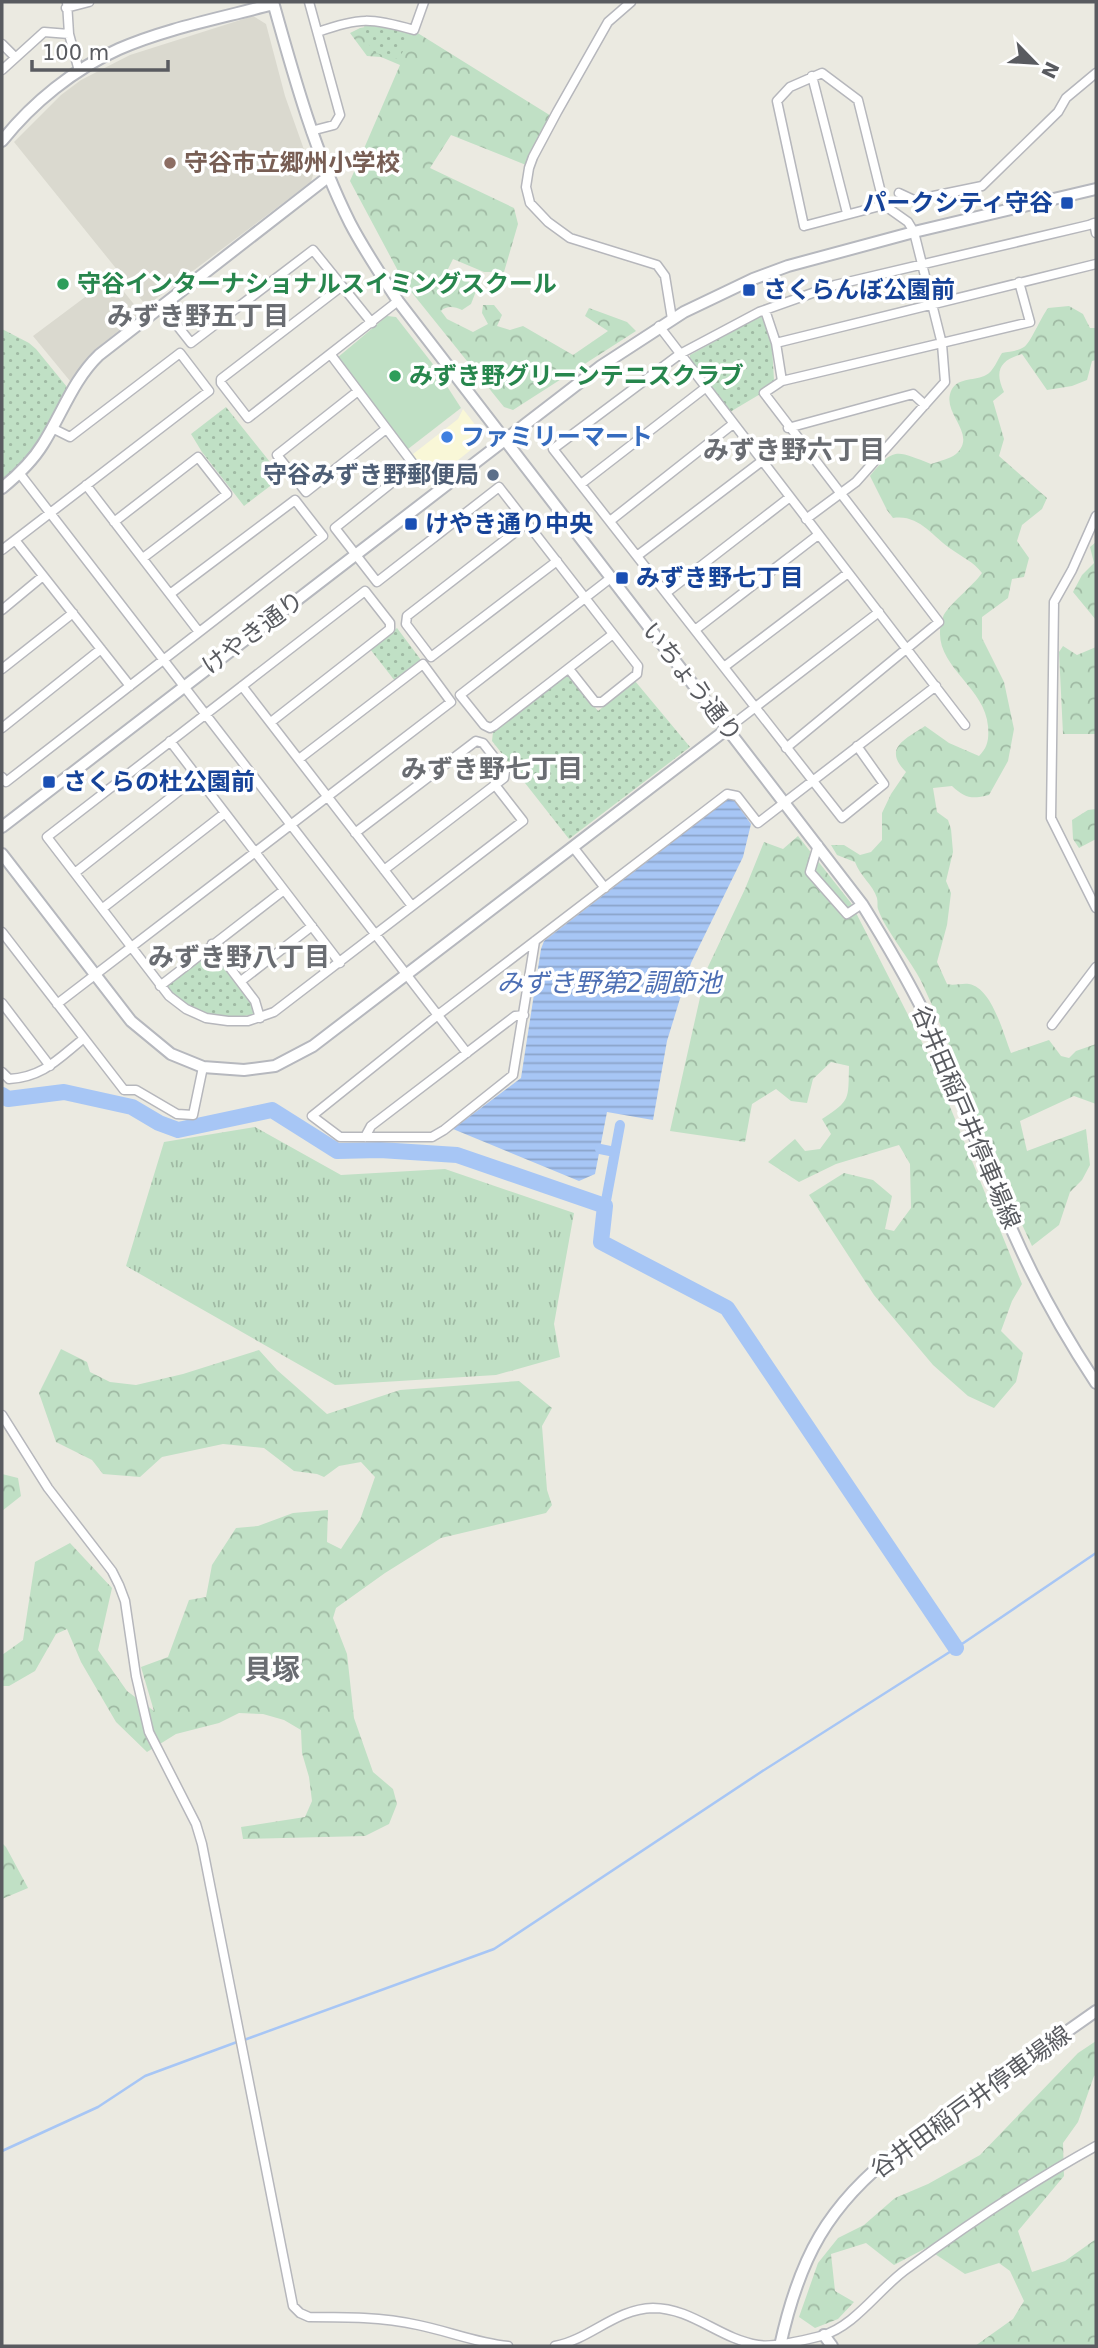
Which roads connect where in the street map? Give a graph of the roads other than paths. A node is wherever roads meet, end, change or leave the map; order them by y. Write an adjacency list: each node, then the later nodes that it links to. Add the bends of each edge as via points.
1 (89, 2): 6 (street)
2 (309, 2): 7 (street)
3 (424, 2): 7 (street, via 414,30 379,20 349,21)
4 (632, 2): 32 (street, via 608,22 563,100 533,157 526,187 530,203 570,238 657,265 662,270)
5 (273, 3): 12 (street, via 119,48); 15 (street, いちょう通り)
6 (67, 5): 8 (street)
7 (318, 32): 15 (street, via 340,115 334,125)
8 (69, 34): 10 (street, via 44,32); 12 (street)
9 (2, 44): 10 (street)
10 (15, 57): 11 (street)
11 (2, 69)
12 (79, 71): 16 (street, via 45,97)
13 (1096, 73): 19 (street, via 982,186 914,200)
14 (812, 76): 20 (street, via 822,73 858,100); 21 (street); 21 (street, via 790,87 777,101 804,226)
15 (311, 131): 17 (street, いちょう通り)
16 (2, 141)
17 (328, 177): 28 (street, いちょう通り, via 351,226); 29 (street)
18 (1096, 189): 22 (street, けやき通り)
19 (899, 192)
20 (884, 205): 21 (street); 22 (street)
21 (847, 213)
22 (914, 232): 25 (street); 32 (street, けやき通り, via 788,266)
23 (1096, 233): 25 (street, via 1094,223)
24 (1096, 264): 26 (street)
25 (921, 265): 30 (street); 31 (street, via 835,285)
26 (1018, 282): 30 (street); 36 (street, via 1030,322)
27 (342, 286): 29 (street, via 313,250 191,343); 33 (street); 38 (street, via 221,383 248,418)
28 (398, 300): 33 (street); 47 (street, いちょう通り)
29 (161, 305): 44 (street, via 88,366)
30 (932, 306): 35 (street); 36 (street)
31 (765, 310): 35 (street); 37 (street)
32 (671, 319): 34 (street, けやき通り)
33 (372, 323): 38 (street)
34 (659, 327): 37 (street); 47 (street, けやき通り)
35 (776, 343): 39 (street)
36 (942, 344): 39 (street); 42 (street, via 945,382)
37 (680, 354): 40 (street); 50 (street, via 553,449)
38 (331, 355): 41 (street)
39 (782, 381): 45 (street, via 764,393)
40 (705, 388): 43 (street); 50 (street)
41 (358, 391): 46 (street); 46 (street, via 277,455 306,492)
42 (925, 405): 45 (street, via 913,394); 53 (street)
43 (733, 424): 48 (street); 58 (street)
44 (52, 428): 49 (street); 51 (street, via 70,437 180,353 209,391)
45 (788, 428): 53 (street)
46 (386, 429): 64 (street, via 414,465 335,528)
47 (505, 439): 64 (street, けやき通り); 70 (street, いちょう通り)
48 (762, 461): 54 (street); 65 (street)
49 (20, 474): 52 (street); 55 (street)
50 (581, 484): 58 (street)
51 (86, 485): 55 (street); 59 (street)
52 (2, 488)
53 (840, 494): 57 (street); 80 (street, via 939,622)
54 (790, 497): 57 (street); 71 (street)
55 (50, 512): 62 (street); 82 (street)
56 (1096, 516): 122 (street, via 1054,602 1051,818)
57 (806, 519): 61 (street)
58 (610, 521): 65 (street)
59 (114, 522): 66 (street); 66 (street, via 198,457 227,494)
60 (527, 523): 64 (street, via 499,487 377,582); 67 (street); 67 (street, via 407,616 406,624 431,657)
61 (818, 535): 68 (street); 77 (street)
62 (15, 540): 63 (street); 69 (street)
63 (2, 550)
64 (355, 555): 88 (street, けやき通り)
65 (637, 556): 71 (street)
66 (143, 558): 72 (street)
67 (557, 561): 73 (street)
68 (848, 573): 75 (street); 83 (street)
69 (43, 576): 74 (street); 76 (street)
70 (612, 578): 73 (street); 95 (street, いちょう通り)
71 (666, 593): 77 (street)
72 (170, 594): 78 (street); 78 (street, via 295,500 323,537)
73 (585, 597): 79 (street); 85 (street, via 460,695 490,728)
74 (2, 610)
75 (879, 612): 80 (street); 90 (street)
76 (73, 613): 81 (street); 84 (street)
77 (695, 629): 83 (street)
78 (199, 632): 82 (street)
79 (613, 634): 85 (street); 85 (street, via 638,666 637,674 602,702 595,702)
80 (907, 648): 89 (street); 98 (street)
81 (101, 649): 87 (street); 94 (street)
82 (164, 660): 87 (street); 88 (street)
83 (724, 667): 90 (street)
84 (2, 669)
85 (569, 669)
86 (242, 685): 91 (street); 92 (street); 92 (street, via 365,591 390,629)
87 (130, 686): 101 (street, via 6,782)
88 (185, 686): 91 (street); 108 (street, けやき通り)
89 (936, 686): 93 (street); 97 (street)
90 (754, 707): 95 (street); 98 (street)
91 (206, 714): 96 (street); 107 (street)
92 (271, 722): 99 (street)
93 (965, 725)
94 (2, 728)
95 (727, 729): 105 (street, いちょう通り); 111 (street)
96 (170, 741): 100 (street); 116 (street, via 47,837)
97 (857, 746): 102 (street); 102 (street, via 884,784 842,818)
98 (786, 748): 102 (street)
99 (299, 759): 104 (street); 104 (street, via 423,664 430,673 451,702)
100 (198, 776): 106 (street); 116 (street)
101 (2, 777)
102 (811, 781): 105 (street)
103 (495, 785): 109 (street, via 505,771 483,743 476,741); 115 (street); 120 (street, via 523,821)
104 (327, 796): 107 (street); 109 (street)
105 (785, 802): 110 (street, いちょう通り); 117 (street, via 758,823 737,796 727,793)
106 (225, 813): 112 (street); 121 (street)
107 (290, 824): 112 (street); 125 (street)
108 (2, 827)
109 (355, 833): 115 (street)
110 (818, 845): 114 (street, いちょう通り); 119 (street, via 810,872 847,914)
111 (573, 847): 117 (street); 131 (street)
112 (255, 852): 118 (street); 128 (street)
113 (2, 854): 132 (street)
114 (827, 856): 119 (street, 谷井田稲戸井停車場線)
115 (384, 870): 120 (street)
116 (76, 872): 121 (street)
117 (605, 888): 126 (street)
118 (284, 890): 123 (street); 127 (street)
119 (862, 904): 147 (street, 谷井田稲戸井停車場線, via 937,1042 1028,1265)
120 (412, 906): 125 (street)
121 (103, 908): 128 (street)
122 (1096, 908)
123 (313, 926): 129 (street); 133 (street)
124 (2, 932): 136 (street)
125 (377, 934): 129 (street); 131 (street)
126 (535, 941): 137 (street); 138 (street)
127 (212, 944): 133 (street); 134 (street)
128 (131, 945): 132 (street); 134 (street)
129 (340, 962): 139 (street)
130 (1096, 967): 140 (street)
131 (407, 973): 138 (street); 144 (street, via 313,1046 275,1066 244,1070)
132 (95, 974): 136 (street); 144 (street, via 144,1034 171,1054)
133 (241, 981): 139 (street)
134 (160, 986): 139 (street, via 186,1009 206,1018)
135 (2, 1003): 143 (street)
136 (57, 1004): 141 (street)
137 (524, 1014): 142 (street, via 514,1016); 146 (street, via 513,1076 444,1130 432,1138)
138 (438, 1016): 142 (street); 146 (street, via 312,1116 340,1137)
139 (260, 1018)
140 (1052, 1025)
141 (83, 1039): 143 (street); 144 (street, via 124,1090 136,1090 177,1114 192,1115)
142 (467, 1052): 146 (street, via 371,1126)
143 (50, 1066): 145 (street, via 29,1078 9,1079)
144 (204, 1067)
145 (2, 1072)
146 (365, 1137)
147 (1096, 1383)
148 (2, 1415): 153 (street, via 48,1488 112,1571 122,1593 149,1732 202,1844 293,2306 309,2317 393,2321)
149 (1096, 2011): 152 (street, 谷井田稲戸井停車場線, via 898,2150 856,2187 811,2249 791,2298)
150 (1096, 2146): 151 (street, via 908,2268 851,2318)
151 (824, 2335): 152 (street); 155 (street)
152 (780, 2345): 154 (street, via 755,2344 676,2311 651,2308 623,2314)
153 (508, 2346)
154 (555, 2346)
155 (832, 2346)

